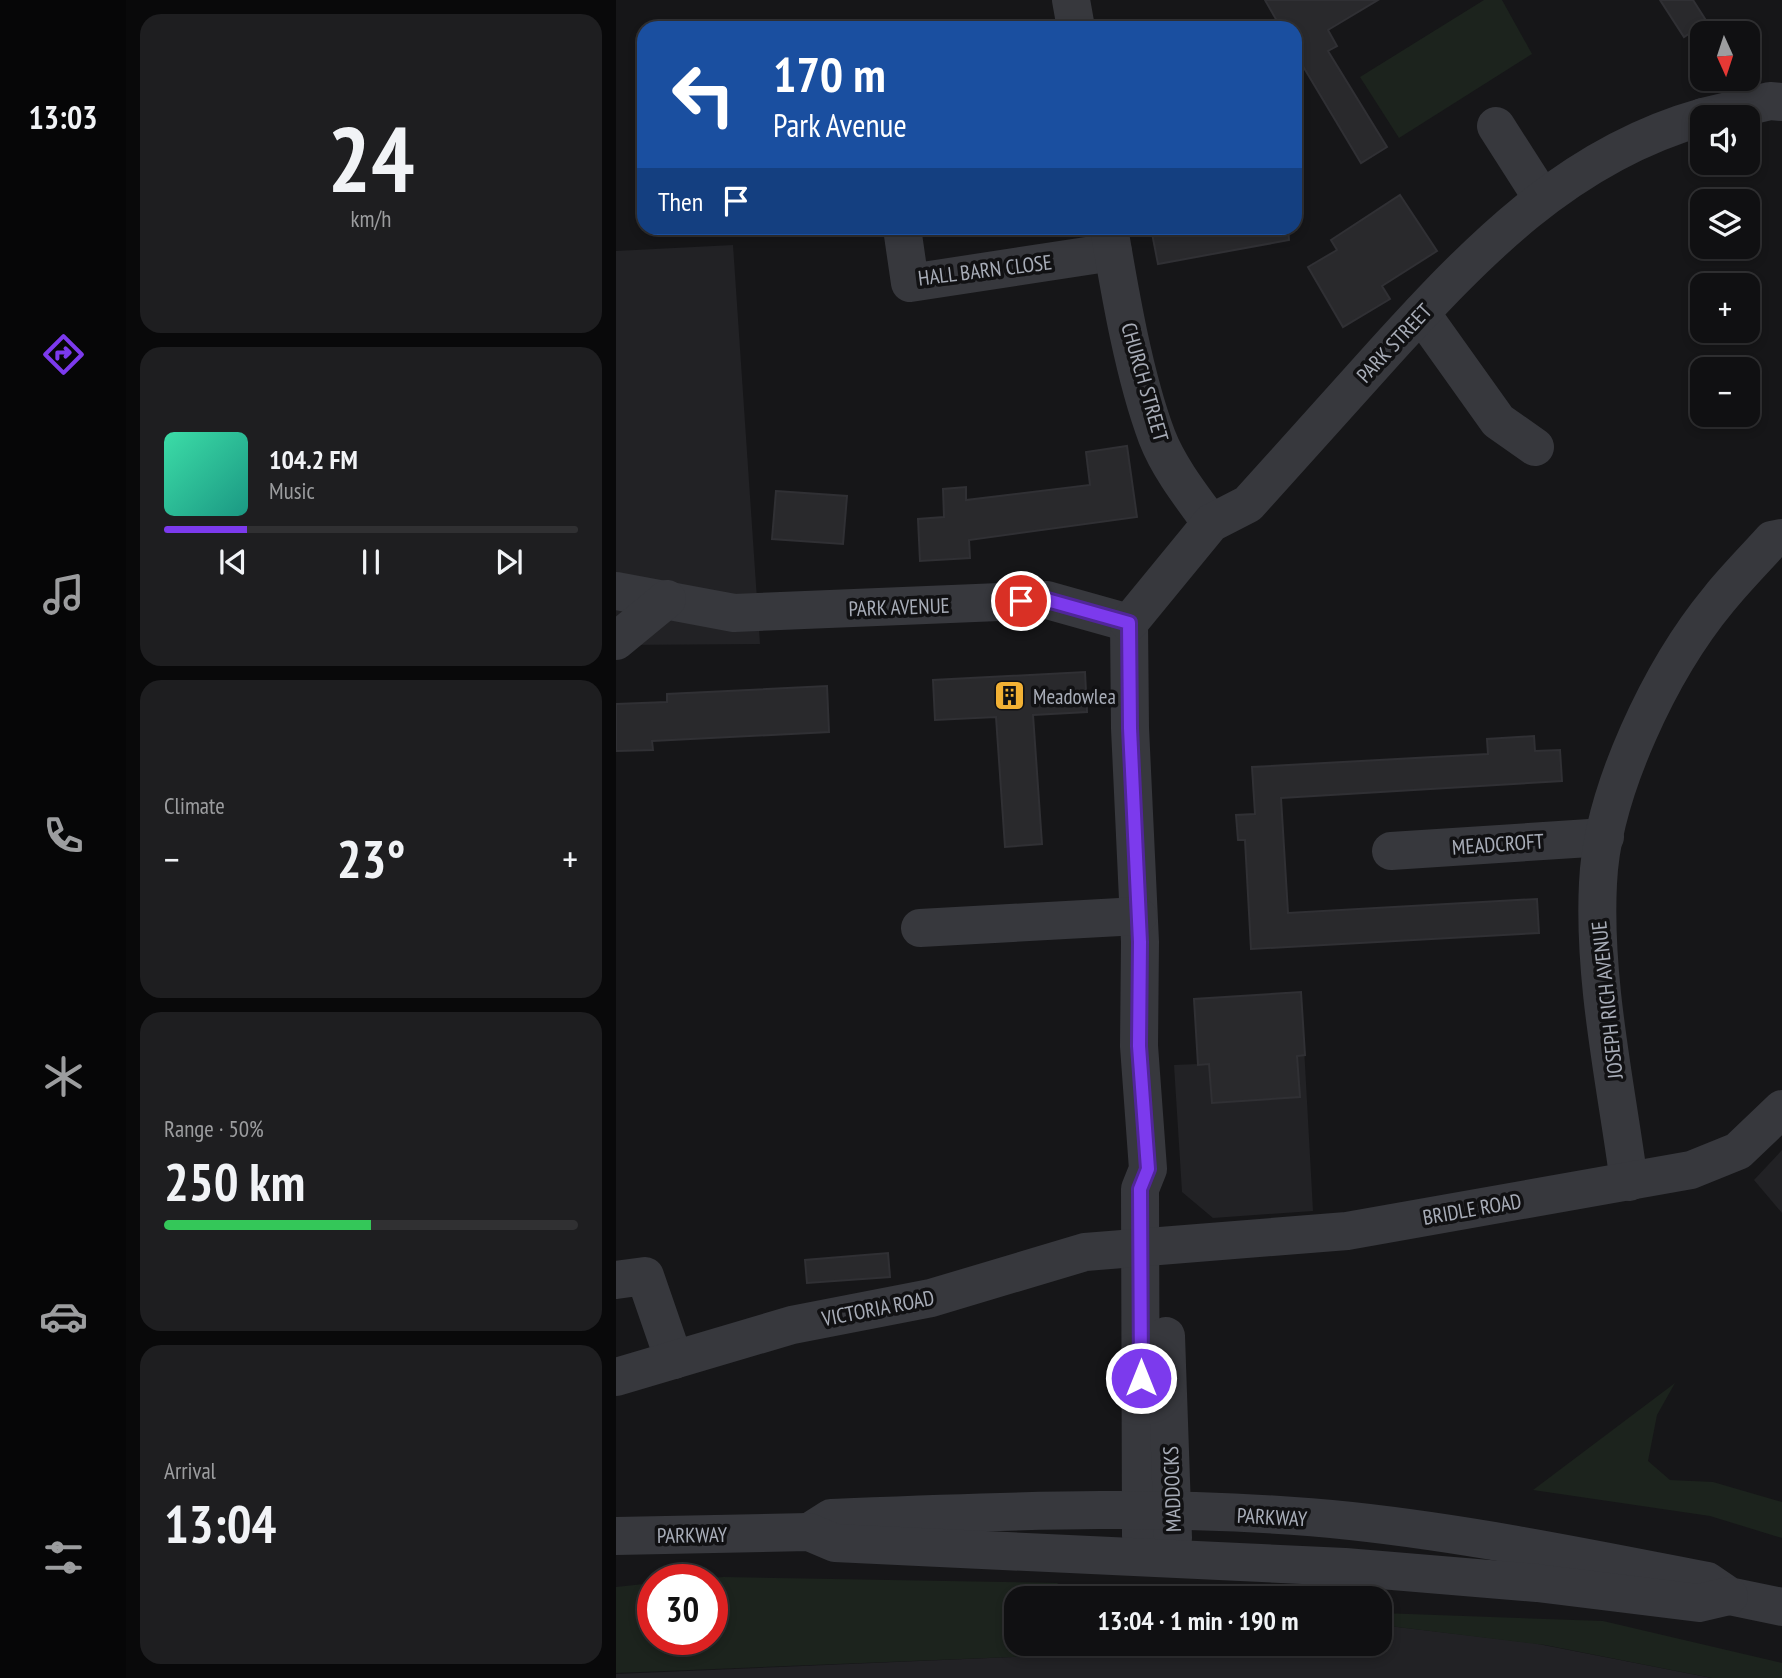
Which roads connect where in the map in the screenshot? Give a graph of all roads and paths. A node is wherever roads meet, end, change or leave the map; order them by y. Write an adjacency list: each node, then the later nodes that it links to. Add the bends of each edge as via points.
1 (1071, 0): 2 (street)
2 (1075, 21)
3 (1782, 102): 4 (street, PARK STREET)
4 (1753, 105)
5 (1690, 121): 7 (street, PARK STREET, via 1662,129)
6 (1496, 127): 7 (street)
7 (1542, 198): 10 (street, PARK STREET, via 1503,229)
8 (903, 235): 9 (street, HALL BARN CLOSE, via 910,283)
9 (1111, 240): 12 (street, CHURCH STREET, via 1157,438)
10 (1421, 313): 11 (street, via 1498,421); 12 (street, PARK STREET, via 1248,504)
11 (1535, 447)
12 (1212, 523): 16 (street, PARK STREET)
13 (1782, 538): 18 (street, JOSEPH RICH AVENUE, via 1772,541 1717,600 1668,676 1630,752 1613,796)
14 (616, 591): 15 (street, PARK AVENUE)
15 (667, 599): 16 (street, PARK AVENUE, via 734,613 1047,600); 17 (street)
16 (1129, 623): 20 (street, MADDOCKS)
17 (616, 641)
18 (1605, 837): 19 (street, MEADCROFT); 23 (street, JOSEPH RICH AVENUE, via 1598,881 1598,954)
19 (1391, 851)
20 (1138, 916): 21 (street); 24 (street, MADDOCKS, via 1139,1046 1148,1169 1159,1187)
21 (920, 928)
22 (1782, 1109): 23 (street, BRIDLE ROAD, via 1738,1151 1691,1170)
23 (1629, 1182): 24 (street, BRIDLE ROAD, via 1347,1231)
24 (1151, 1244): 26 (street, VICTORIA ROAD, via 1085,1251 931,1298 792,1325); 28 (street, MADDOCKS)
25 (616, 1280): 26 (street, via 645,1276)
26 (674, 1360): 27 (street, VICTORIA ROAD)
27 (616, 1377)
28 (1157, 1511): 29 (street, PARKWAY, via 831,1518); 31 (street, MADDOCKS); 32 (street, PARKWAY, via 1350,1521 1485,1539 1707,1581)
29 (809, 1532): 30 (street, PARKWAY); 31 (street, PARKWAY, via 835,1543)
30 (616, 1536)
31 (1157, 1560): 32 (street, PARKWAY, via 1275,1563 1495,1579 1699,1603)
32 (1728, 1596): 33 (street, PARKWAY)
33 (1782, 1607)

